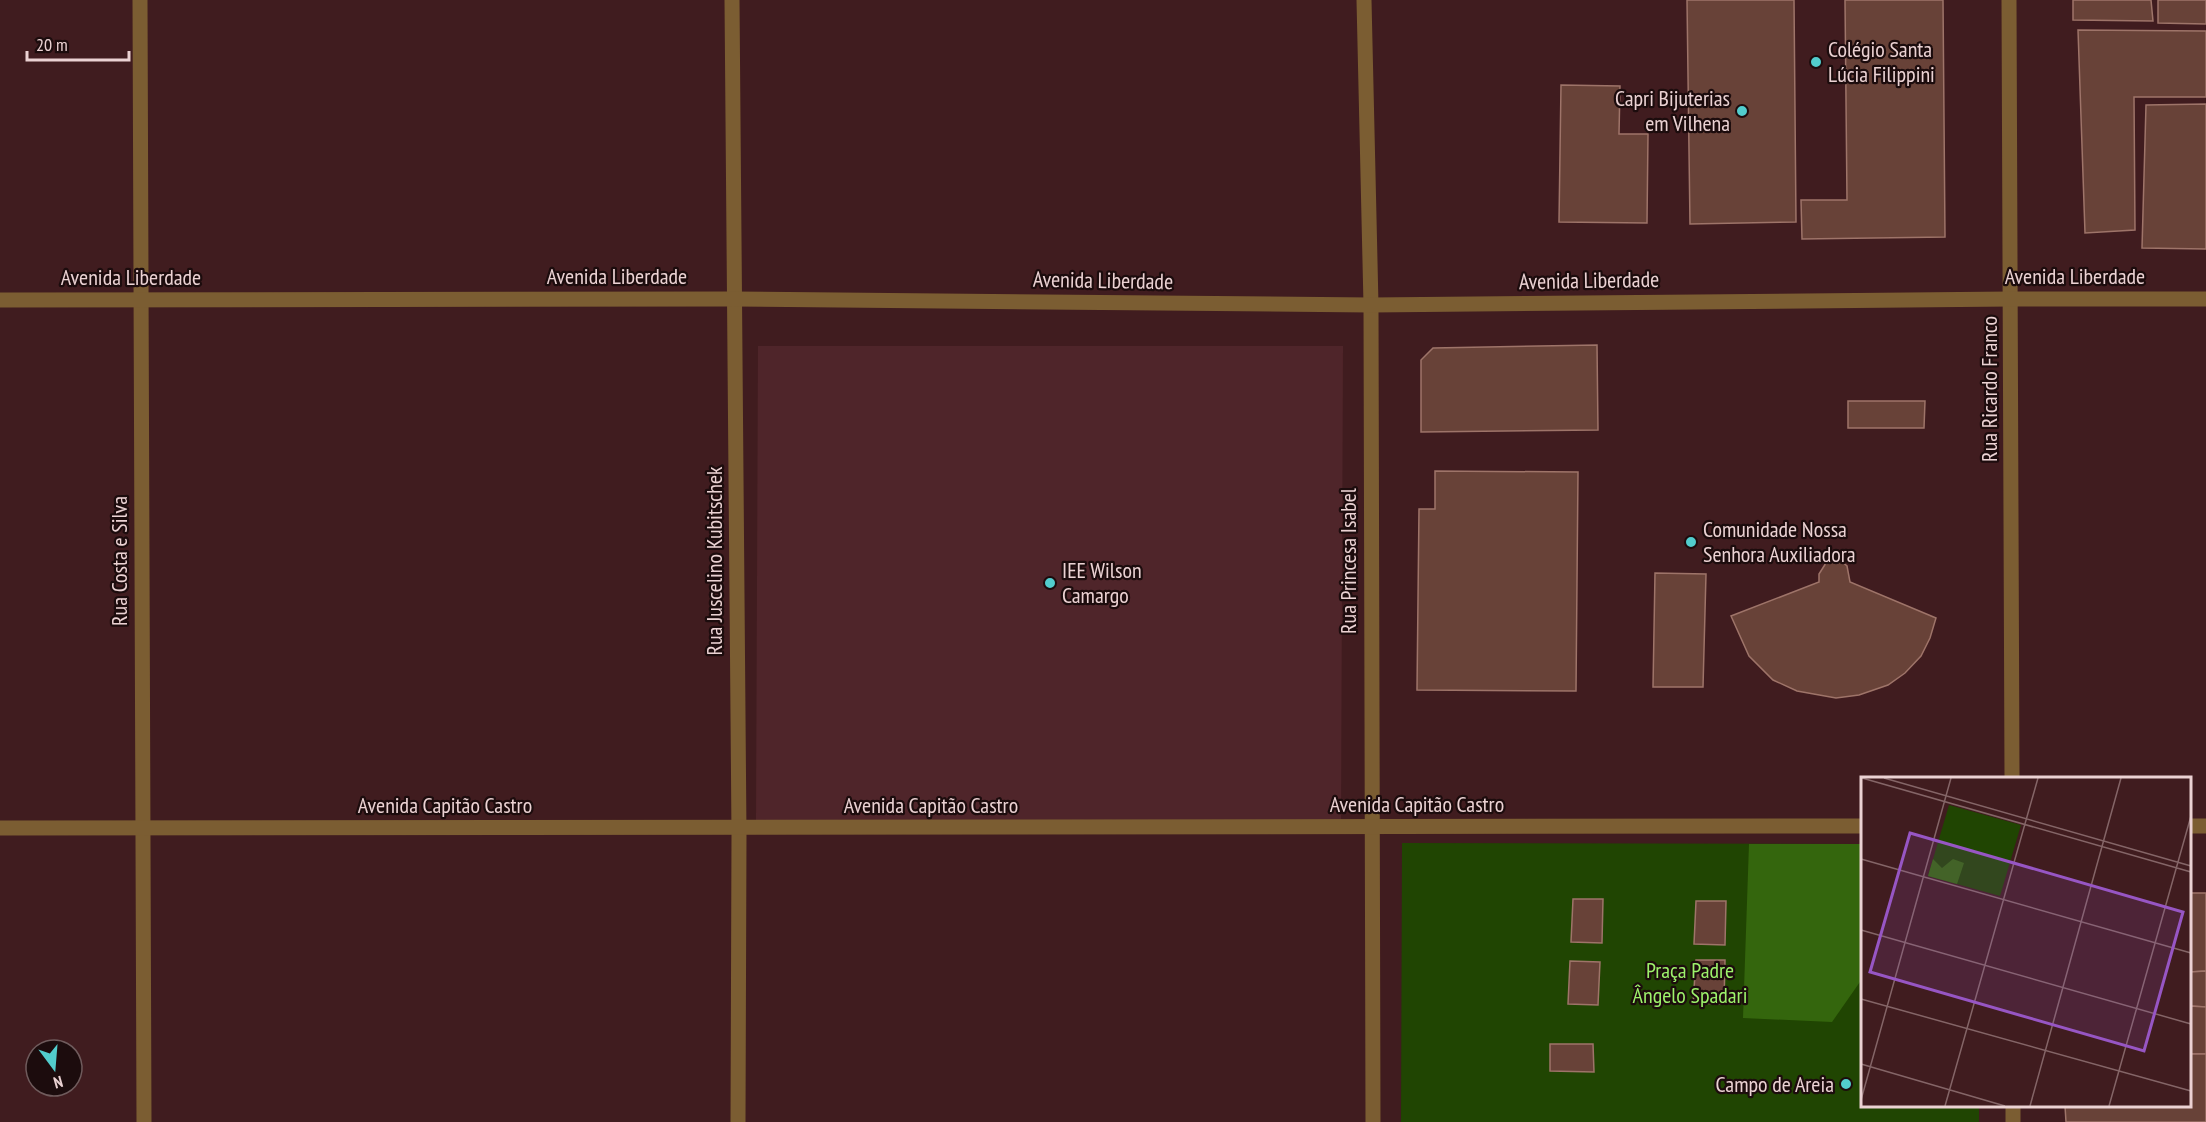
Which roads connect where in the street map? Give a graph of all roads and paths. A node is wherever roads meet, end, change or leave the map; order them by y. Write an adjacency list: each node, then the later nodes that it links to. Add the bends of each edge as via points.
1 (140, 0): 5 (street, Rua Costa e Silva)
2 (732, 0): 6 (street, Rua Juscelino Kubitschek)
3 (1365, 0): 10 (street, Rua Princesa Isabel)
4 (2009, 0): 7 (street, Rua Ricardo Franco)
5 (140, 299): 6 (street, Avenida Liberdade); 9 (street, Avenida Liberdade); 16 (street, Rua Costa e Silva)
6 (734, 299): 10 (street, Avenida Liberdade); 14 (street, Rua Juscelino Kubitschek)
7 (2011, 299): 8 (street, Avenida Liberdade); 10 (street, Avenida Liberdade); 11 (street, Rua Ricardo Franco)
8 (2206, 299)
9 (0, 300)
10 (1371, 305): 12 (street, Rua Princesa Isabel)
11 (2012, 777)
12 (1371, 826): 13 (street, Avenida Capitão Castro); 14 (street, Avenida Capitão Castro); 19 (street, Rua Princesa Isabel)
13 (1861, 826)
14 (738, 827): 16 (street, Avenida Capitão Castro); 18 (street, Rua Juscelino Kubitschek)
15 (0, 828): 16 (street, Avenida Capitão Castro)
16 (142, 828): 17 (street, Rua Costa e Silva)
17 (144, 1122)
18 (738, 1122)
19 (1373, 1122)

